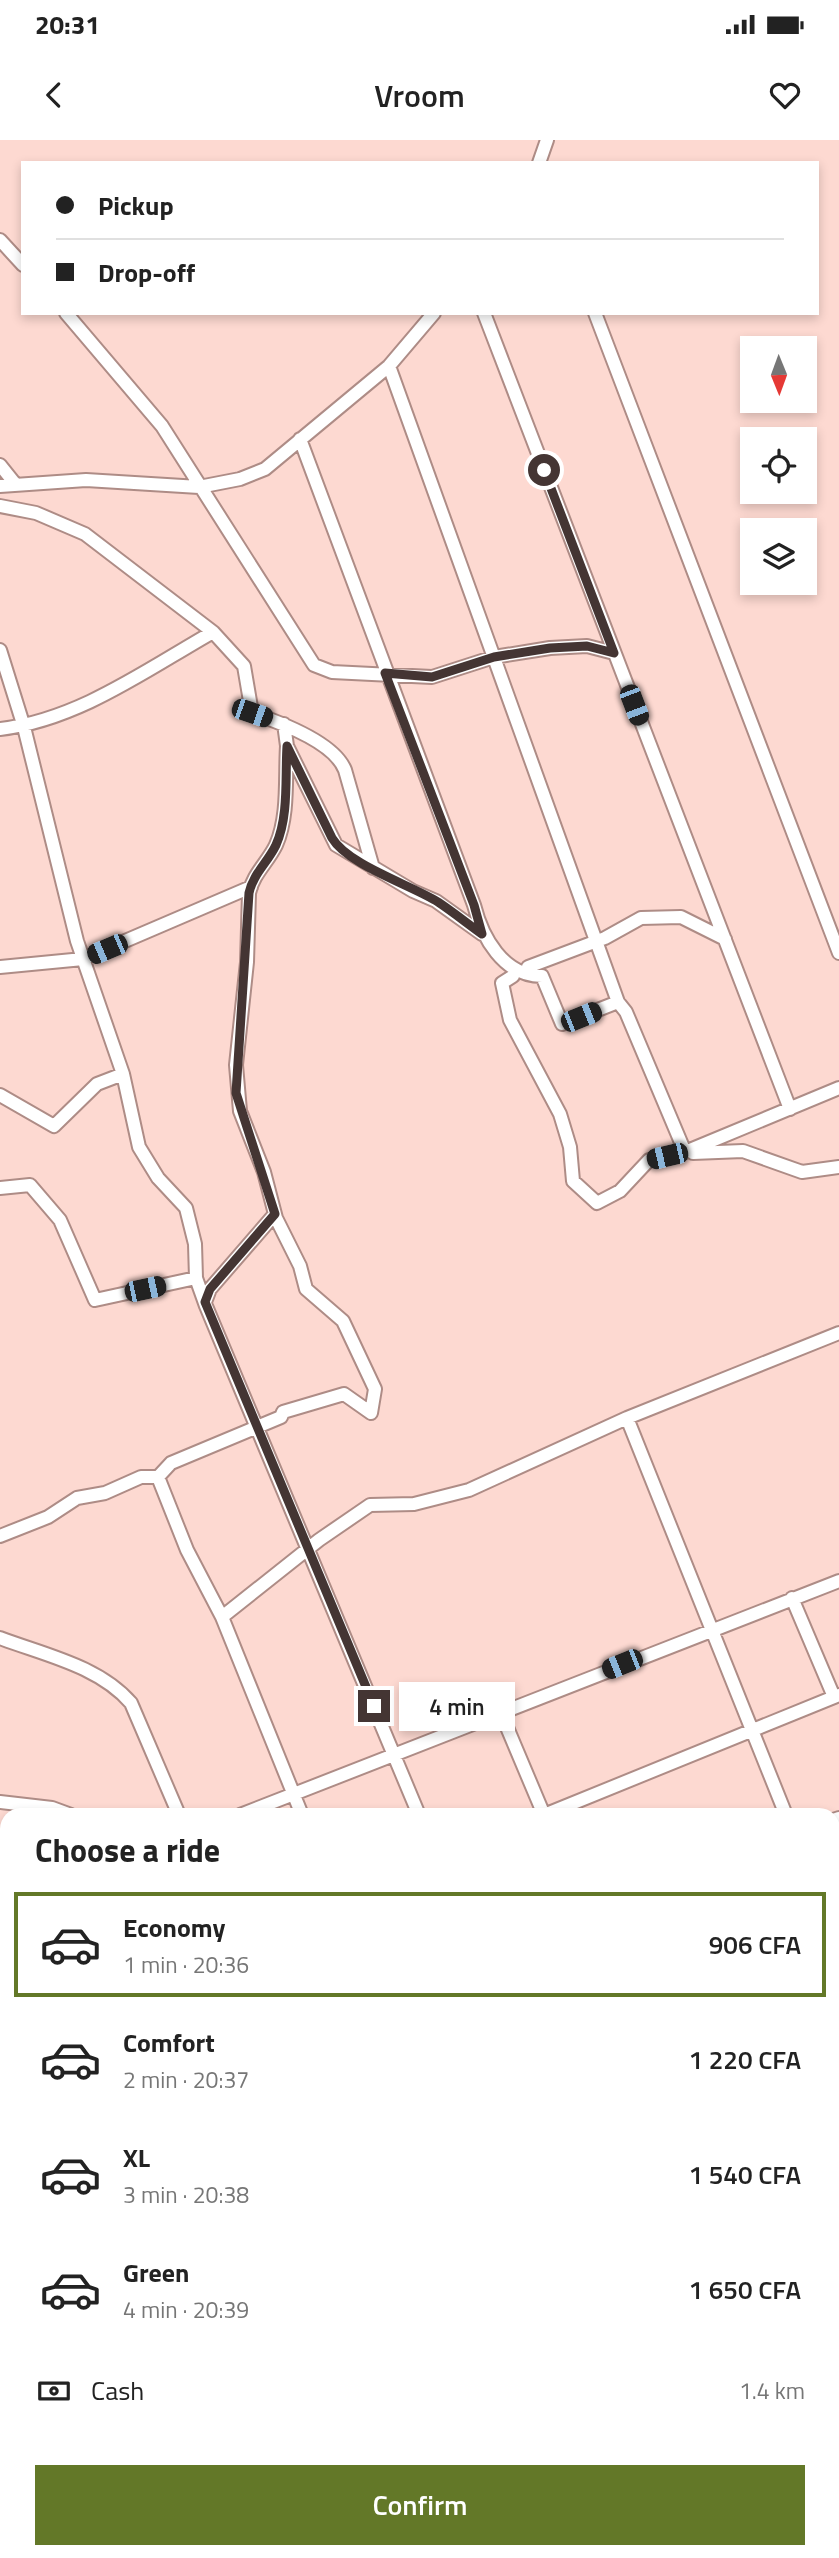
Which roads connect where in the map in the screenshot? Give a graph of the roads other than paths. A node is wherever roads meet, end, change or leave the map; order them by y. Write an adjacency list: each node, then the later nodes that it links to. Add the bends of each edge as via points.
1 (547, 140): 2 (street)
2 (540, 161)
3 (0, 240): 4 (street)
4 (21, 263)
5 (68, 315): 14 (street, via 162,426)
6 (431, 315): 9 (street)
7 (485, 315): 18 (street)
8 (596, 315): 30 (street)
9 (389, 366): 10 (street); 19 (street)
10 (300, 439): 14 (street, via 265,469); 20 (street)
11 (0, 465): 12 (street)
12 (16, 485): 13 (street); 14 (street, via 86,480)
13 (0, 486)
14 (199, 487): 20 (street, via 314,665 332,672)
15 (0, 506): 16 (street, via 36,513 85,534)
16 (213, 632): 21 (street, via 244,666 252,713); 22 (street, via 95,699)
17 (0, 650): 22 (street)
18 (614, 653): 19 (street, via 587,646); 28 (street)
19 (494, 657): 20 (street, via 432,677); 29 (street)
20 (385, 673): 27 (street)
21 (284, 724): 24 (street); 25 (street, via 338,756)
22 (24, 727): 23 (street); 31 (street)
23 (0, 729)
24 (287, 746): 25 (street, via 336,845); 26 (street, via 281,826 276,845)
25 (373, 868): 27 (street, via 436,901)
26 (251, 887): 31 (street); 43 (street, via 236,1093)
27 (482, 934): 35 (street, via 511,967 542,976 562,1024)
28 (724, 939): 29 (street, via 681,917 641,918); 39 (street)
29 (596, 941): 33 (street); 35 (street)
30 (839, 953)
31 (83, 959): 32 (street); 36 (street)
32 (0, 967)
33 (528, 967)
34 (513, 976): 40 (street, via 502,983 510,1020 560,1114 570,1147 573,1181 597,1203 620,1191 649,1160)
35 (618, 1002): 40 (street)
36 (123, 1074): 38 (street, via 97,1084 54,1126); 44 (street, via 139,1147 158,1178 186,1208 195,1244)
37 (839, 1088): 39 (street)
38 (0, 1095)
39 (790, 1109): 40 (street)
40 (685, 1152): 41 (street, via 743,1151 802,1172)
41 (839, 1167)
42 (0, 1188): 44 (street, via 30,1185 60,1220 95,1300)
43 (275, 1214): 45 (street, via 210,1289); 48 (street, via 306,1289 343,1321 375,1389 371,1413 344,1394 316,1400)
44 (196, 1279): 45 (street)
45 (205, 1302): 48 (street)
46 (839, 1333): 47 (street)
47 (627, 1418): 51 (street, via 469,1490 414,1504 370,1506); 55 (street)
48 (258, 1424): 49 (street, via 171,1463); 51 (street)
49 (158, 1477): 50 (street, via 141,1477 105,1493 76,1498 48,1517); 54 (street, via 187,1550)
50 (0, 1536)
51 (307, 1551): 54 (street); 60 (street)
52 (839, 1581): 53 (street)
53 (792, 1598): 55 (street); 57 (street)
54 (222, 1618): 61 (street)
55 (712, 1628): 58 (street); 59 (street)
56 (0, 1638): 64 (street, via 101,1676 121,1692 131,1703)
57 (836, 1696): 59 (street)
58 (501, 1713): 60 (street); 68 (street)
59 (753, 1729): 69 (street); 70 (street)
60 (396, 1757): 61 (street); 67 (street)
61 (294, 1793): 65 (street); 66 (street)
62 (0, 1802): 63 (street)
63 (31, 1808)
64 (176, 1808)
65 (257, 1808)
66 (299, 1808)
67 (416, 1808)
68 (541, 1808)
69 (561, 1808)
70 (783, 1808)

